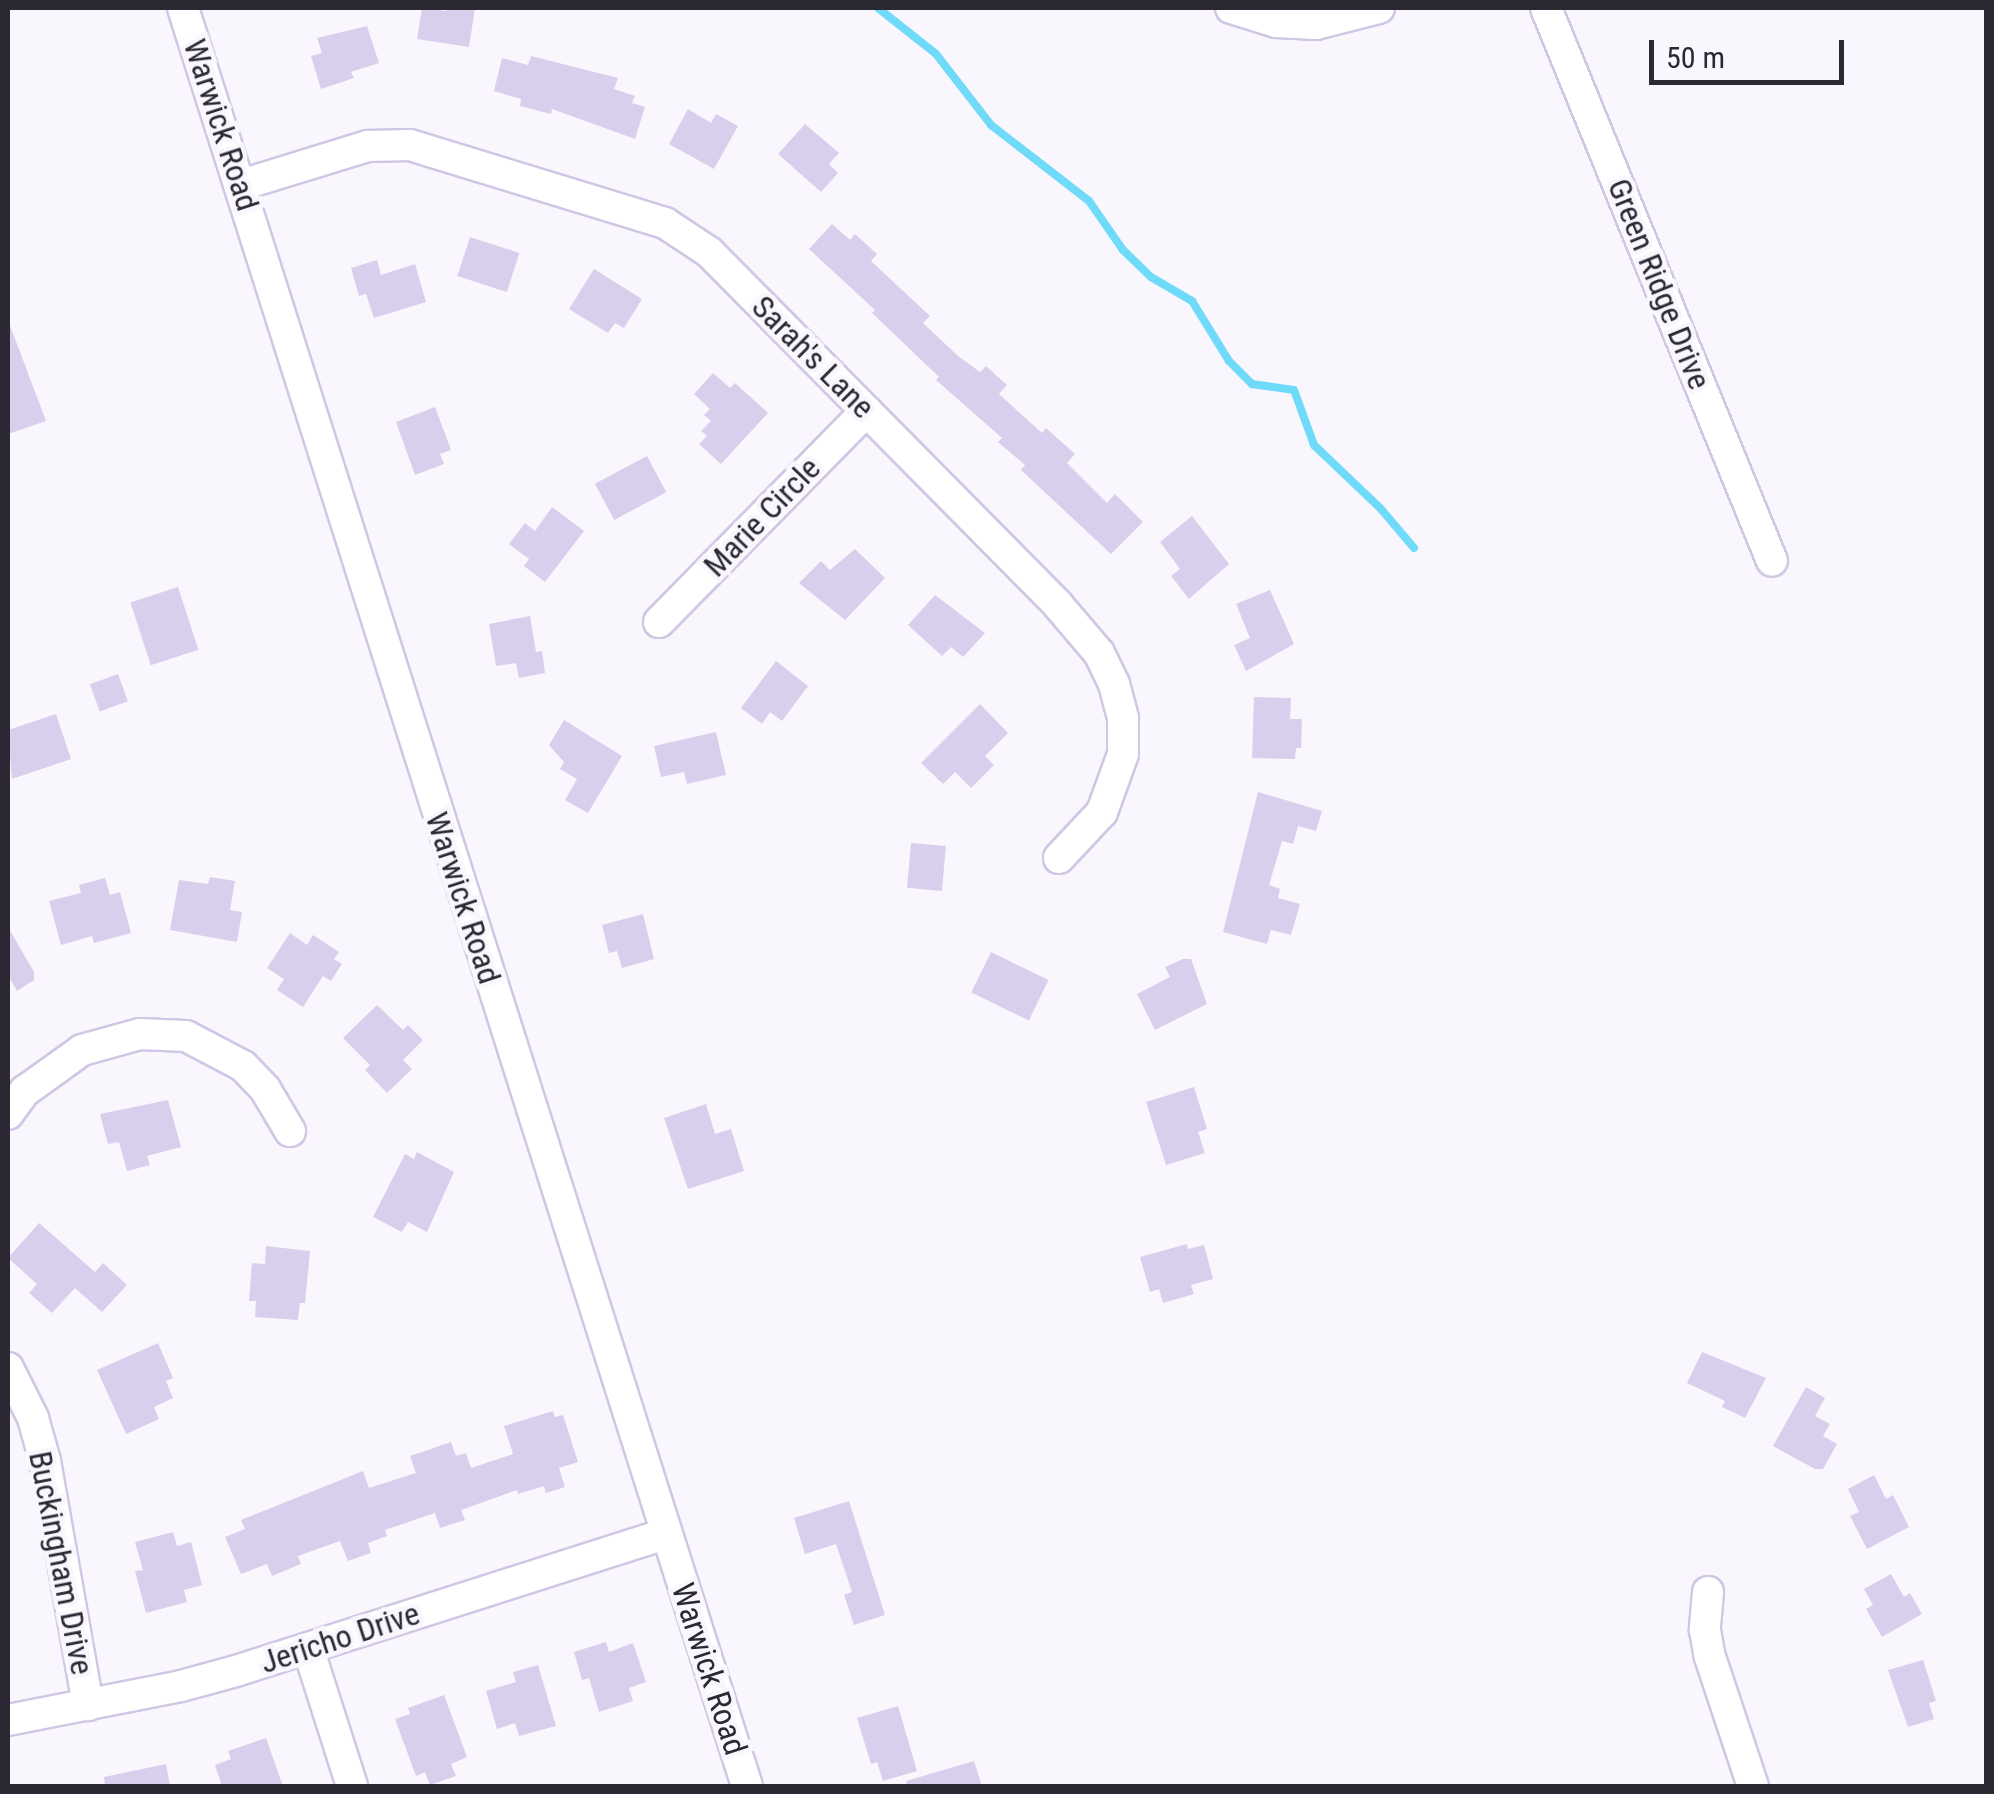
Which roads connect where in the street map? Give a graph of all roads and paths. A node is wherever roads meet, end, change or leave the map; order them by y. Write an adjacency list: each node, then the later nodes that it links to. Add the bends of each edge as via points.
1 (183, 8): 5 (street, Warwick Road)
2 (1231, 8): 3 (street, via 1276,22 1316,24)
3 (1380, 8)
4 (1546, 8): 7 (street, Green Ridge Drive)
5 (240, 185): 6 (street, Sarah's Lane, via 368,146 410,145 664,223 709,252); 13 (street, Warwick Road)
6 (866, 411): 8 (street, Marie Circle); 9 (street, Sarah's Lane, via 1088,639 1114,684 1124,742 1113,790 1102,812)
7 (1772, 561)
8 (659, 622)
9 (1059, 858)
10 (8, 1114): 11 (street, via 25,1090 82,1050 140,1034 186,1036 243,1066)
11 (290, 1131)
12 (8, 1368): 16 (street, Buckingham Drive, via 45,1460)
13 (666, 1534): 15 (street, Jericho Drive); 19 (street, Warwick Road)
14 (1708, 1592): 20 (street, via 1710,1657)
15 (308, 1648): 16 (street, Jericho Drive); 18 (street)
16 (88, 1705): 17 (street, Jericho Drive)
17 (8, 1720)
18 (352, 1786)
19 (747, 1786)
20 (1753, 1786)

